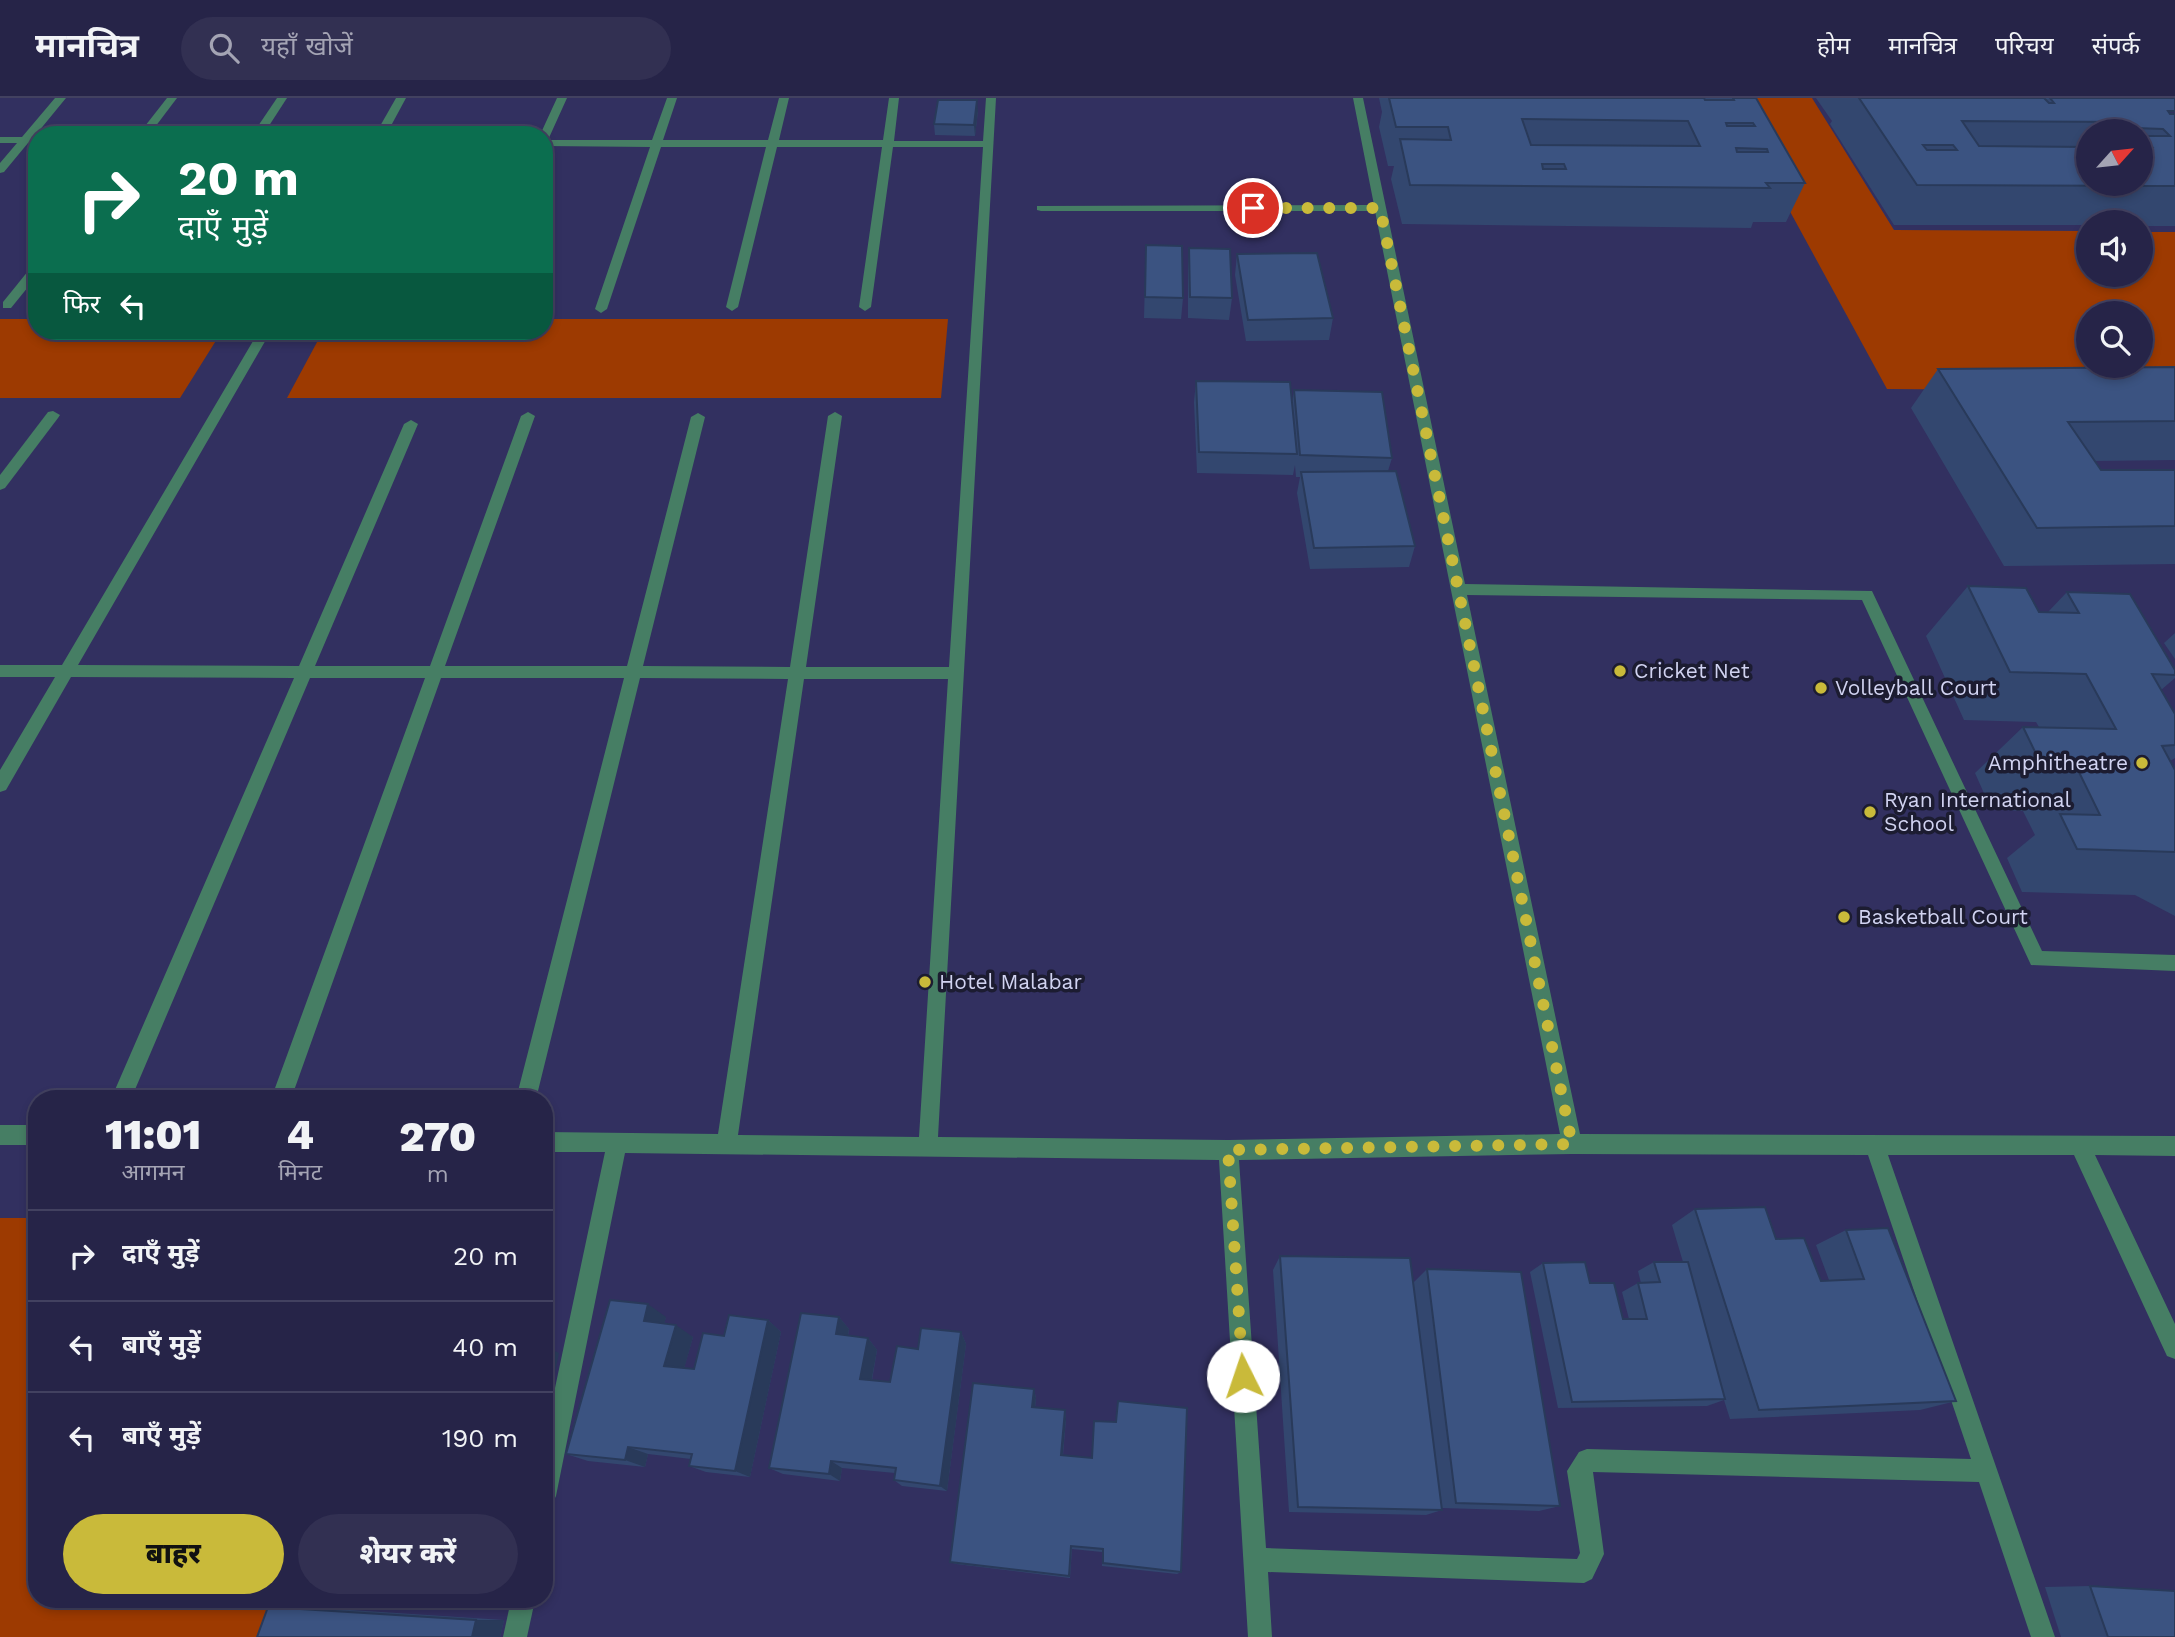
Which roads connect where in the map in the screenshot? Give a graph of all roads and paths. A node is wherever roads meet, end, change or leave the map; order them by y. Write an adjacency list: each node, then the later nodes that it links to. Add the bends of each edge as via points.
1 (61, 98): 11 (street)
2 (172, 98): 12 (street)
3 (282, 98): 13 (street)
4 (401, 98): 14 (street)
5 (562, 98): 15 (street)
6 (672, 98): 20 (street)
7 (784, 98): 21 (street)
8 (894, 98): 22 (street)
9 (991, 98): 23 (street)
10 (1358, 98): 26 (street)
11 (41, 126)
12 (150, 126)
13 (263, 126)
14 (385, 126)
15 (550, 126)
16 (0, 140): 17 (street)
17 (28, 140)
18 (553, 140): 20 (street)
19 (28, 143): 24 (street)
20 (656, 143): 21 (street); 31 (street)
21 (773, 143): 22 (street); 29 (street)
22 (888, 144): 23 (street); 30 (street)
23 (988, 144): 46 (street)
24 (0, 170)
25 (1041, 208): 26 (street)
26 (1380, 208): 39 (street)
27 (28, 279): 28 (street)
28 (7, 305)
29 (732, 307)
30 (865, 307)
31 (600, 309)
32 (260, 340): 41 (street)
33 (53, 415): 38 (street)
34 (835, 415): 45 (street)
35 (528, 416): 43 (street)
36 (698, 417): 44 (street)
37 (411, 424): 42 (street)
38 (0, 485)
39 (1458, 589): 48 (street, via 1867,595 2037,959); 57 (street)
40 (0, 671): 41 (street)
41 (66, 671): 42 (street); 47 (street)
42 (304, 671): 43 (street); 49 (street)
43 (435, 672): 44 (street); 50 (street)
44 (633, 672): 45 (street); 51 (street)
45 (797, 673): 46 (street); 56 (street)
46 (957, 673): 58 (street)
47 (0, 785)
48 (2175, 963)
49 (125, 1090)
50 (284, 1090)
51 (528, 1090)
52 (0, 1135): 53 (street)
53 (28, 1135)
54 (553, 1142): 55 (street)
55 (617, 1143): 56 (street); 64 (street)
56 (727, 1144): 58 (street)
57 (1572, 1144): 59 (street); 62 (street)
58 (928, 1145): 62 (street)
59 (1875, 1146): 60 (street); 65 (street)
60 (2080, 1146): 61 (street); 63 (street)
61 (2175, 1146)
62 (1228, 1150): 66 (street)
63 (2175, 1348)
64 (553, 1452)
65 (1986, 1472): 66 (street, via 1587,1460 1579,1471 1592,1554 1584,1571); 70 (street)
66 (1255, 1560): 69 (street)
67 (521, 1608): 68 (street)
68 (515, 1637)
69 (1260, 1637)
70 (2043, 1637)

